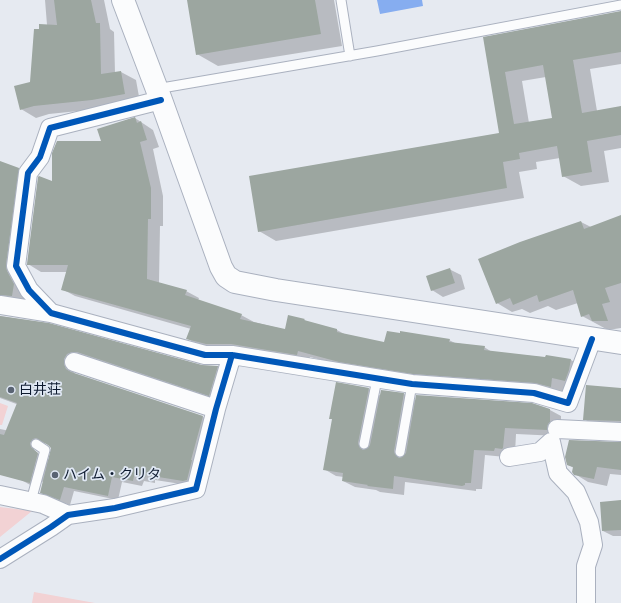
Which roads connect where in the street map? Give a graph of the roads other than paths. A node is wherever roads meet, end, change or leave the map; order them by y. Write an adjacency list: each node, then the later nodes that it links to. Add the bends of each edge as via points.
1 (123, 0): 5 (street)
2 (341, 0): 4 (lane)
3 (621, 5): 4 (lane)
4 (350, 56): 5 (lane)
5 (159, 95): 7 (street, via 50,128 40,157 28,173 16,266 29,290); 8 (street, via 221,267 226,276 235,282)
6 (0, 305): 7 (street)
7 (51, 313): 10 (street, via 205,355)
8 (592, 339): 9 (street); 14 (street)
9 (621, 343)
10 (232, 355): 12 (street); 15 (street)
11 (74, 362): 15 (street)
12 (377, 378): 13 (street); 19 (lane)
13 (412, 384): 14 (street, via 534,393); 20 (lane)
14 (568, 403): 17 (street)
15 (216, 409): 24 (street, via 196,489 115,508)
16 (621, 432): 17 (street)
17 (554, 435): 21 (street, via 540,452); 26 (street, via 558,473 576,492 589,522 593,545 586,566)
18 (36, 444): 23 (lane, via 45,450)
19 (364, 444)
20 (400, 452)
21 (510, 457)
22 (0, 495): 23 (street)
23 (31, 501): 24 (street)
24 (68, 515): 25 (street)
25 (0, 559)
26 (586, 603)

